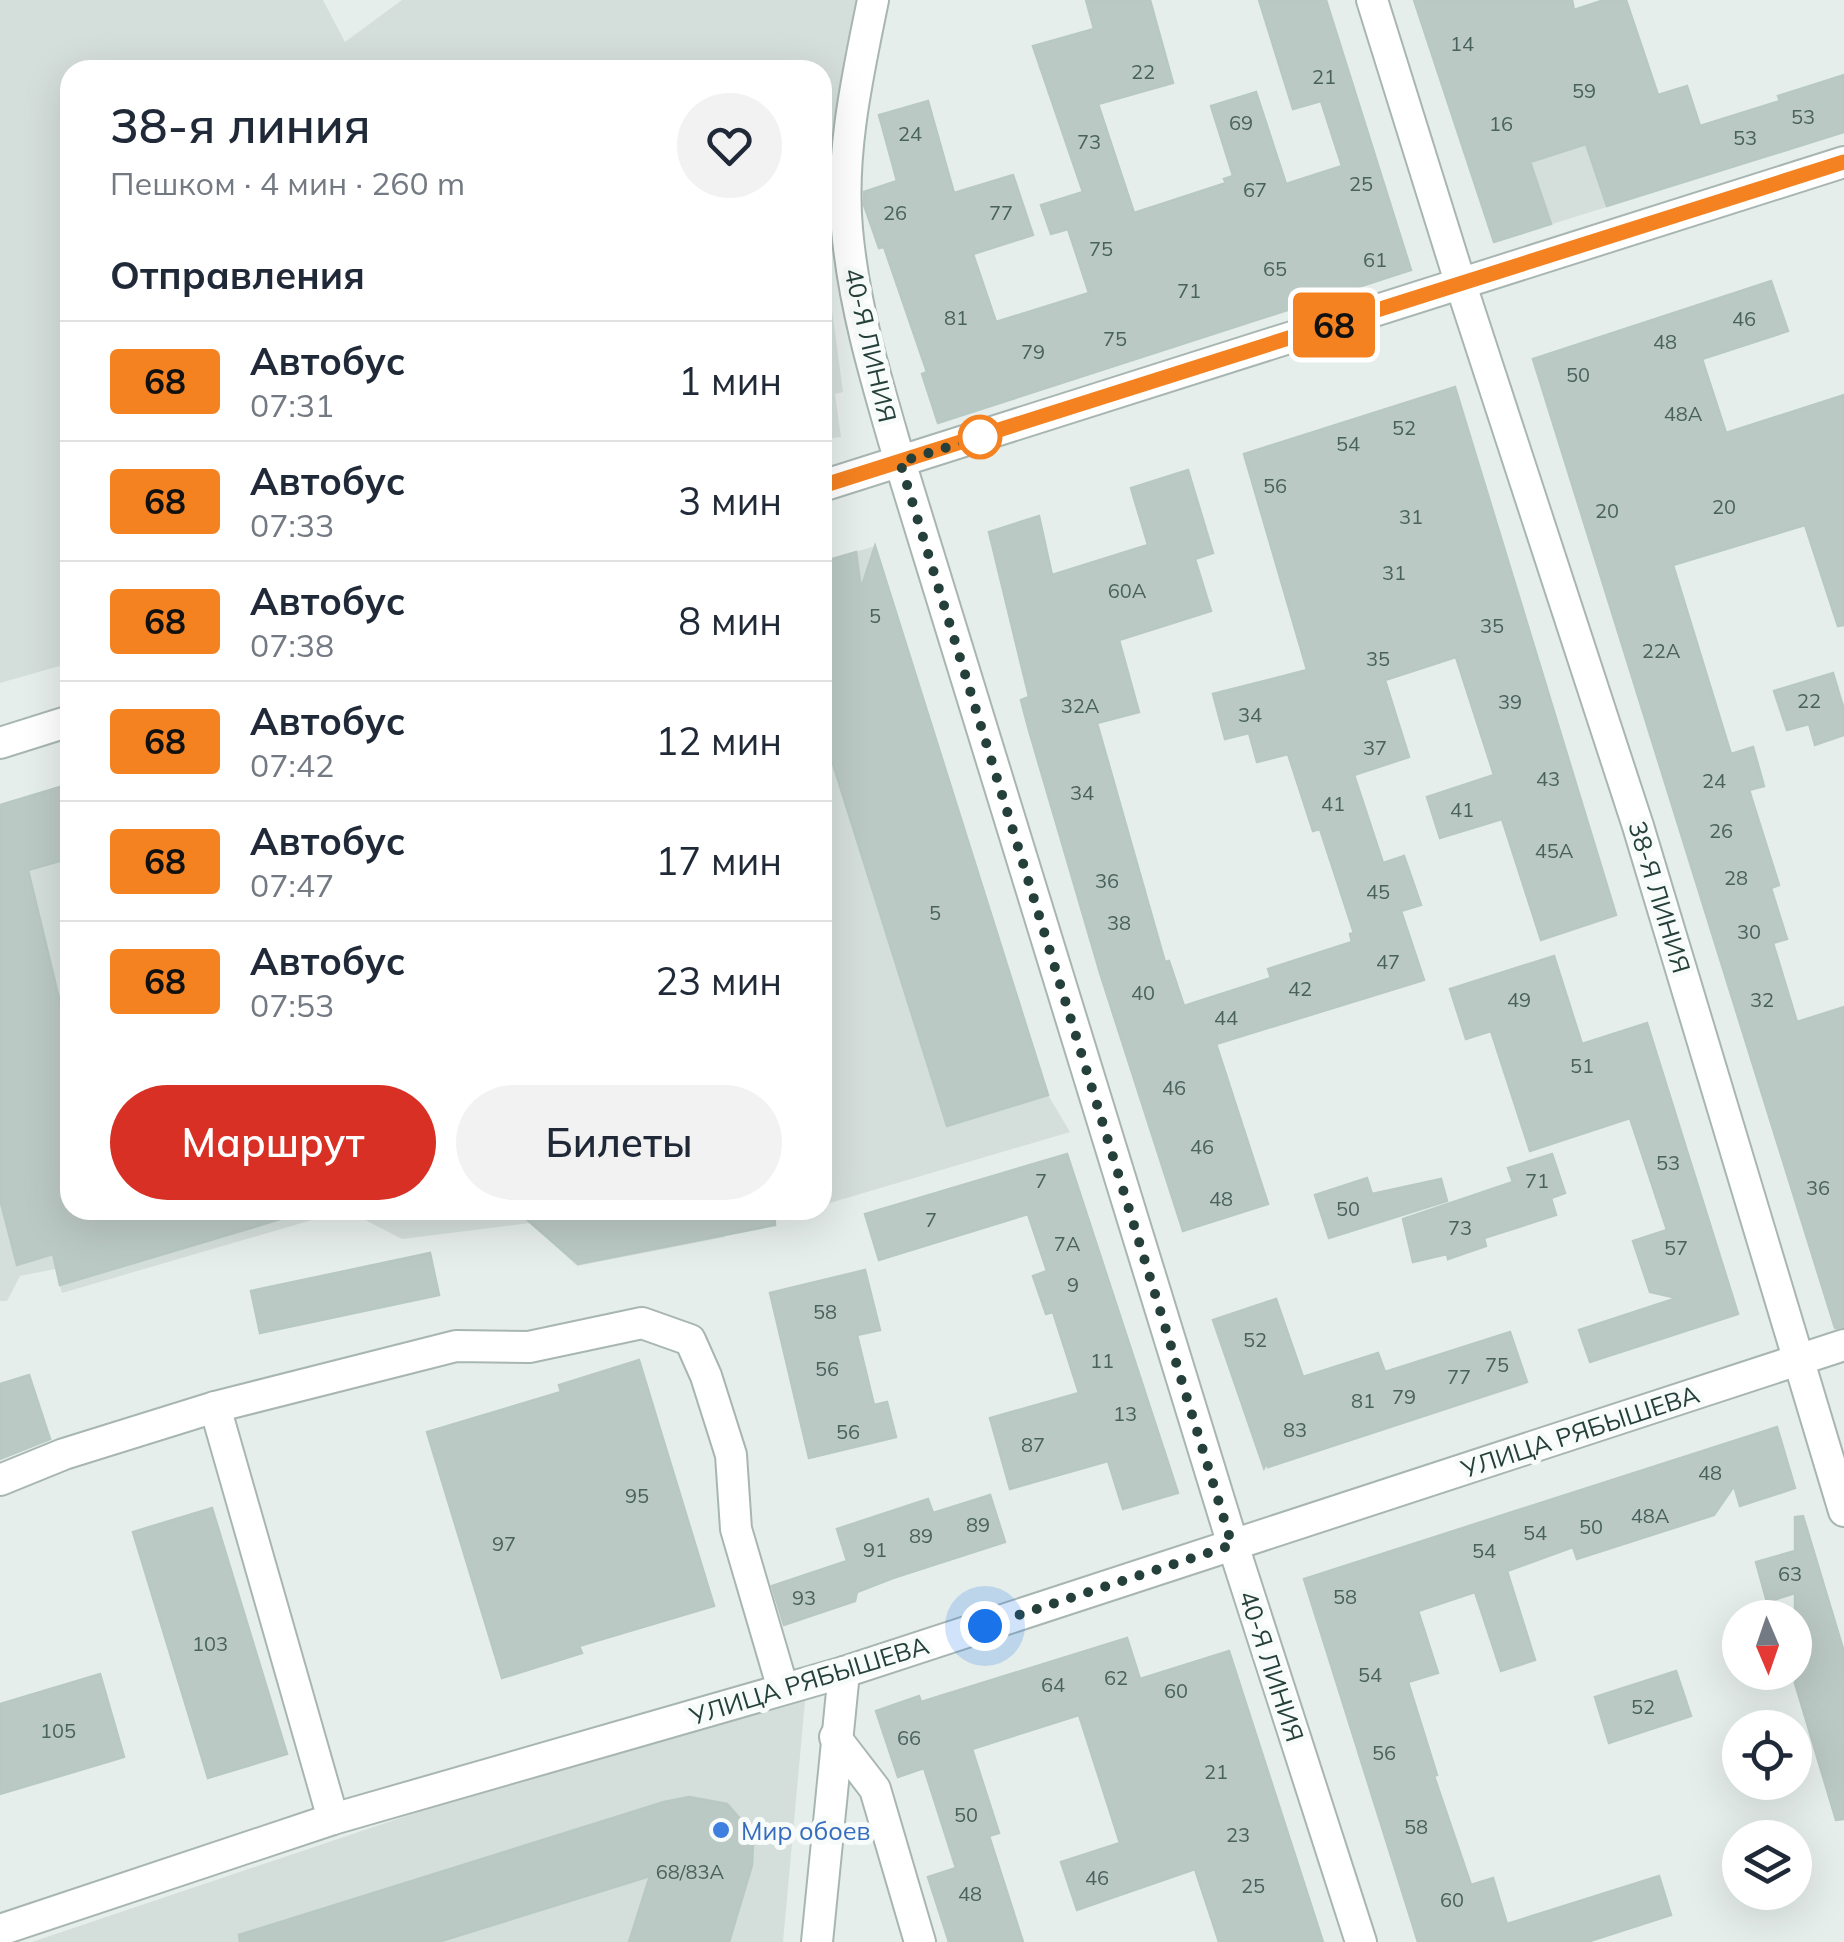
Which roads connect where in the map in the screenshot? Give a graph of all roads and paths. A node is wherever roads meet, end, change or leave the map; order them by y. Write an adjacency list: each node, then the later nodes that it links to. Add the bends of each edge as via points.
1 (872, 0): 5 (street, 40-Я ЛИНИЯ, via 847,166 847,228 860,315)
2 (1372, 0): 4 (street, 38-Я ЛИНИЯ)
3 (1844, 162): 4 (street)
4 (1461, 285): 5 (street); 10 (street, 38-Я ЛИНИЯ, via 1638,826)
5 (900, 462): 6 (street); 14 (street, 40-Я ЛИНИЯ)
6 (832, 483)
7 (60, 724): 8 (street)
8 (0, 743)
9 (1844, 1345): 10 (street, УЛИЦА РЯБЫШЕВА)
10 (1798, 1359): 13 (street, 38-Я ЛИНИЯ); 14 (street, УЛИЦА РЯБЫШЕВА)
11 (216, 1407): 12 (street); 16 (street, via 456,1346 529,1347 642,1323 690,1340 731,1455 736,1529); 18 (street)
12 (0, 1480)
13 (1844, 1511)
14 (1232, 1545): 15 (street, УЛИЦА РЯБЫШЕВА); 22 (street, 40-Я ЛИНИЯ)
15 (844, 1672): 16 (street, УЛИЦА РЯБЫШЕВА); 17 (street)
16 (783, 1689): 18 (street, УЛИЦА РЯБЫШЕВА)
17 (835, 1738): 20 (street); 21 (street, via 874,1789)
18 (333, 1820): 19 (street, УЛИЦА РЯБЫШЕВА)
19 (0, 1930)
20 (817, 1942)
21 (920, 1942)
22 (1361, 1942)

